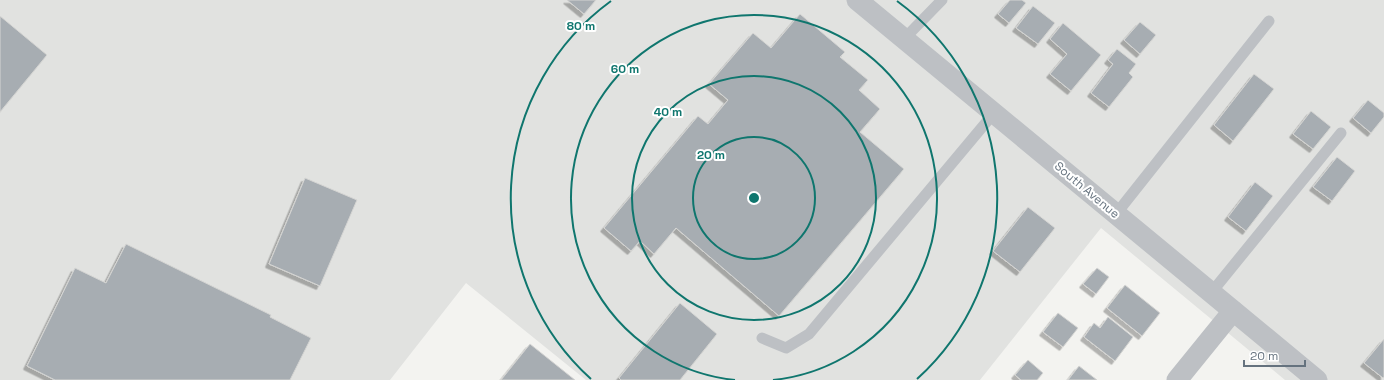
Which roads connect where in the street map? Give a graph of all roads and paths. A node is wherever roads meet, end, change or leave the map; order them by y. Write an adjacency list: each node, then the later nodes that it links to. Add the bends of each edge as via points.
1 (857, 0): 4 (street, South Avenue)
2 (942, 0): 4 (lane)
3 (1269, 21): 7 (lane)
4 (904, 39): 5 (street, South Avenue)
5 (994, 114): 7 (street, South Avenue); 10 (lane, via 809,334 786,348)
6 (1341, 133): 8 (lane)
7 (1116, 214): 8 (street, South Avenue)
8 (1211, 293): 9 (street, South Avenue)
9 (1233, 311): 11 (street); 12 (street, South Avenue)
10 (762, 338)
11 (1177, 380)
12 (1316, 380)

